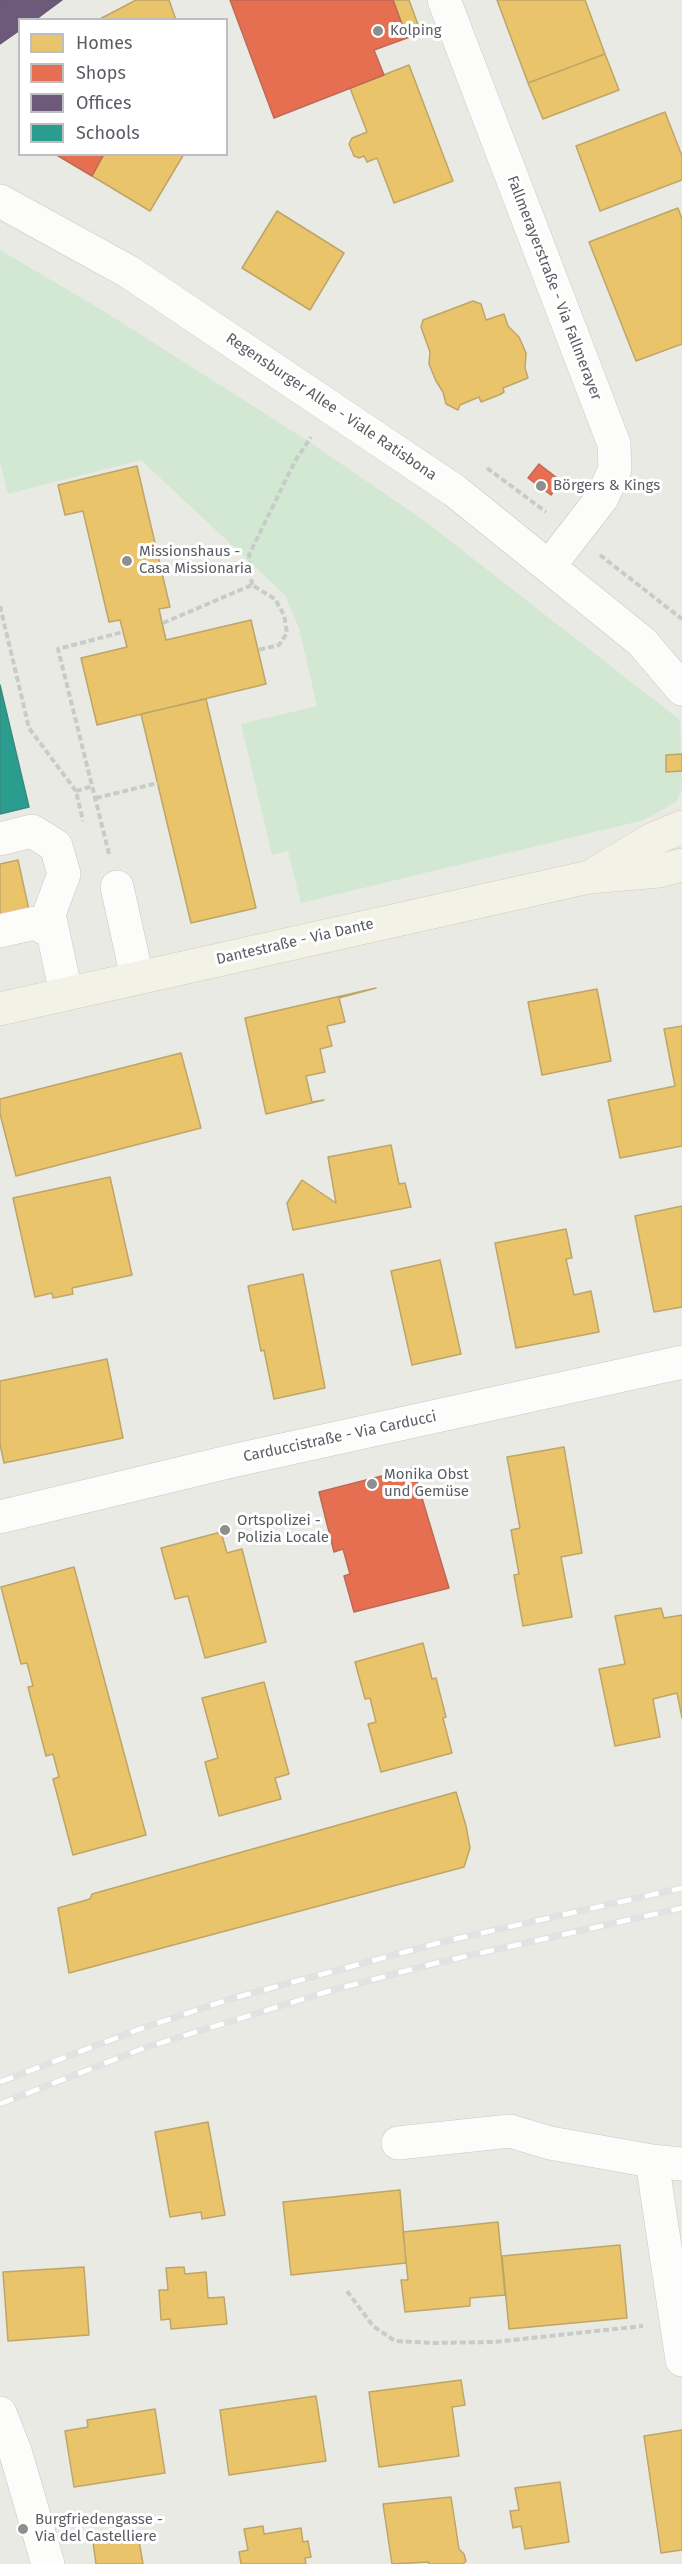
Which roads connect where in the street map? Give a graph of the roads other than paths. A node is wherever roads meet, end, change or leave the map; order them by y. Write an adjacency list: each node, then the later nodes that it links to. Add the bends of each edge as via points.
1 (444, 0): 3 (street, Fallmerayerstraße - Via Fallmerayer, via 614,444 615,469 602,498)
2 (0, 201): 3 (street, Regensburger Allee - Viale Ratisbona, via 129,272 455,490)
3 (550, 565): 4 (street, Regensburger Allee - Viale Ratisbona)
4 (642, 642): 5 (street, Regensburger Allee - Viale Ratisbona); 6 (street, Regensburger Allee - Viale Ratisbona)
5 (682, 661)
6 (682, 689)
7 (682, 827): 10 (main road, Dantestraße - Via Dante)
8 (0, 839): 13 (street, via 32,831 56,846 64,874 49,914)
9 (682, 865): 10 (main road, Dantestraße - Via Dante, via 659,871)
10 (589, 876): 14 (main road, Dantestraße - Via Dante)
11 (117, 887): 14 (street)
12 (0, 932): 13 (street, via 35,923)
13 (52, 932): 15 (street)
14 (137, 977): 15 (main road, Dantestraße - Via Dante)
15 (66, 993): 16 (main road, Dantestraße - Via Dante)
16 (0, 1009)
17 (682, 1362): 18 (street, Carduccistraße - Via Carducci, via 231,1461)
18 (0, 1517)
19 (398, 2143): 20 (street, via 510,2132 550,2143)
20 (667, 2163): 21 (street, via 676,2322)
21 (682, 2360)
22 (0, 2413): 23 (street)
23 (48, 2564)

